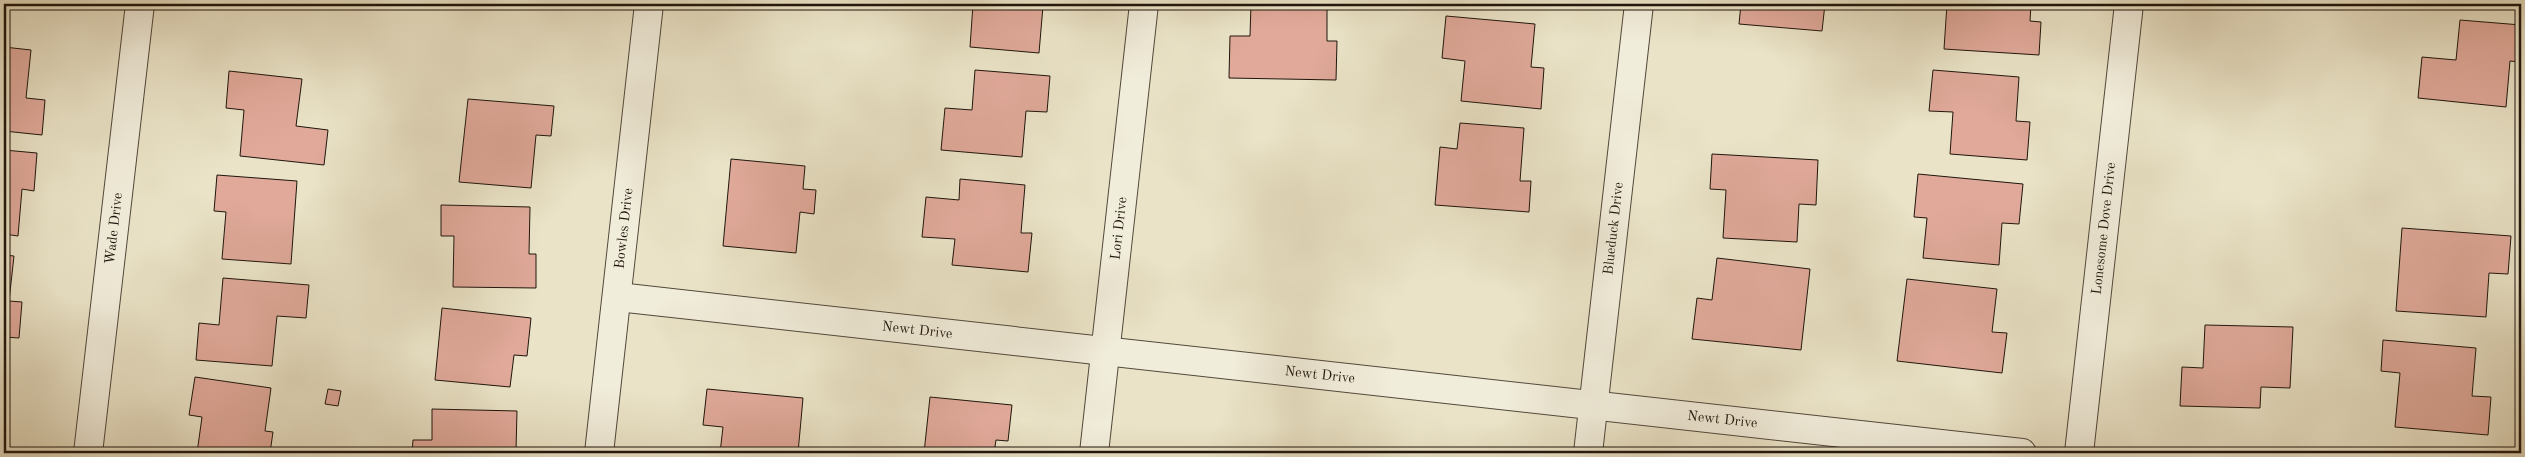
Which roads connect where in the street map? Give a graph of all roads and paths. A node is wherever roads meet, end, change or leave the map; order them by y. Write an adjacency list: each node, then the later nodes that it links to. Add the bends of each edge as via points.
1 (140, 4): 9 (street, Wade Drive)
2 (649, 4): 6 (street, Bowles Drive)
3 (1144, 4): 7 (street, Lori Drive)
4 (1639, 4): 8 (street, Blueduck Drive)
5 (2129, 4): 14 (street, Lonesome Dove Drive)
6 (618, 297): 7 (street, Newt Drive); 10 (street, Bowles Drive)
7 (1106, 351): 8 (street, Newt Drive); 11 (street, Lori Drive)
8 (1593, 406): 12 (street, Blueduck Drive); 13 (street, Newt Drive)
9 (88, 453)
10 (599, 453)
11 (1094, 453)
12 (1588, 453)
13 (2022, 453)
14 (2079, 453)

